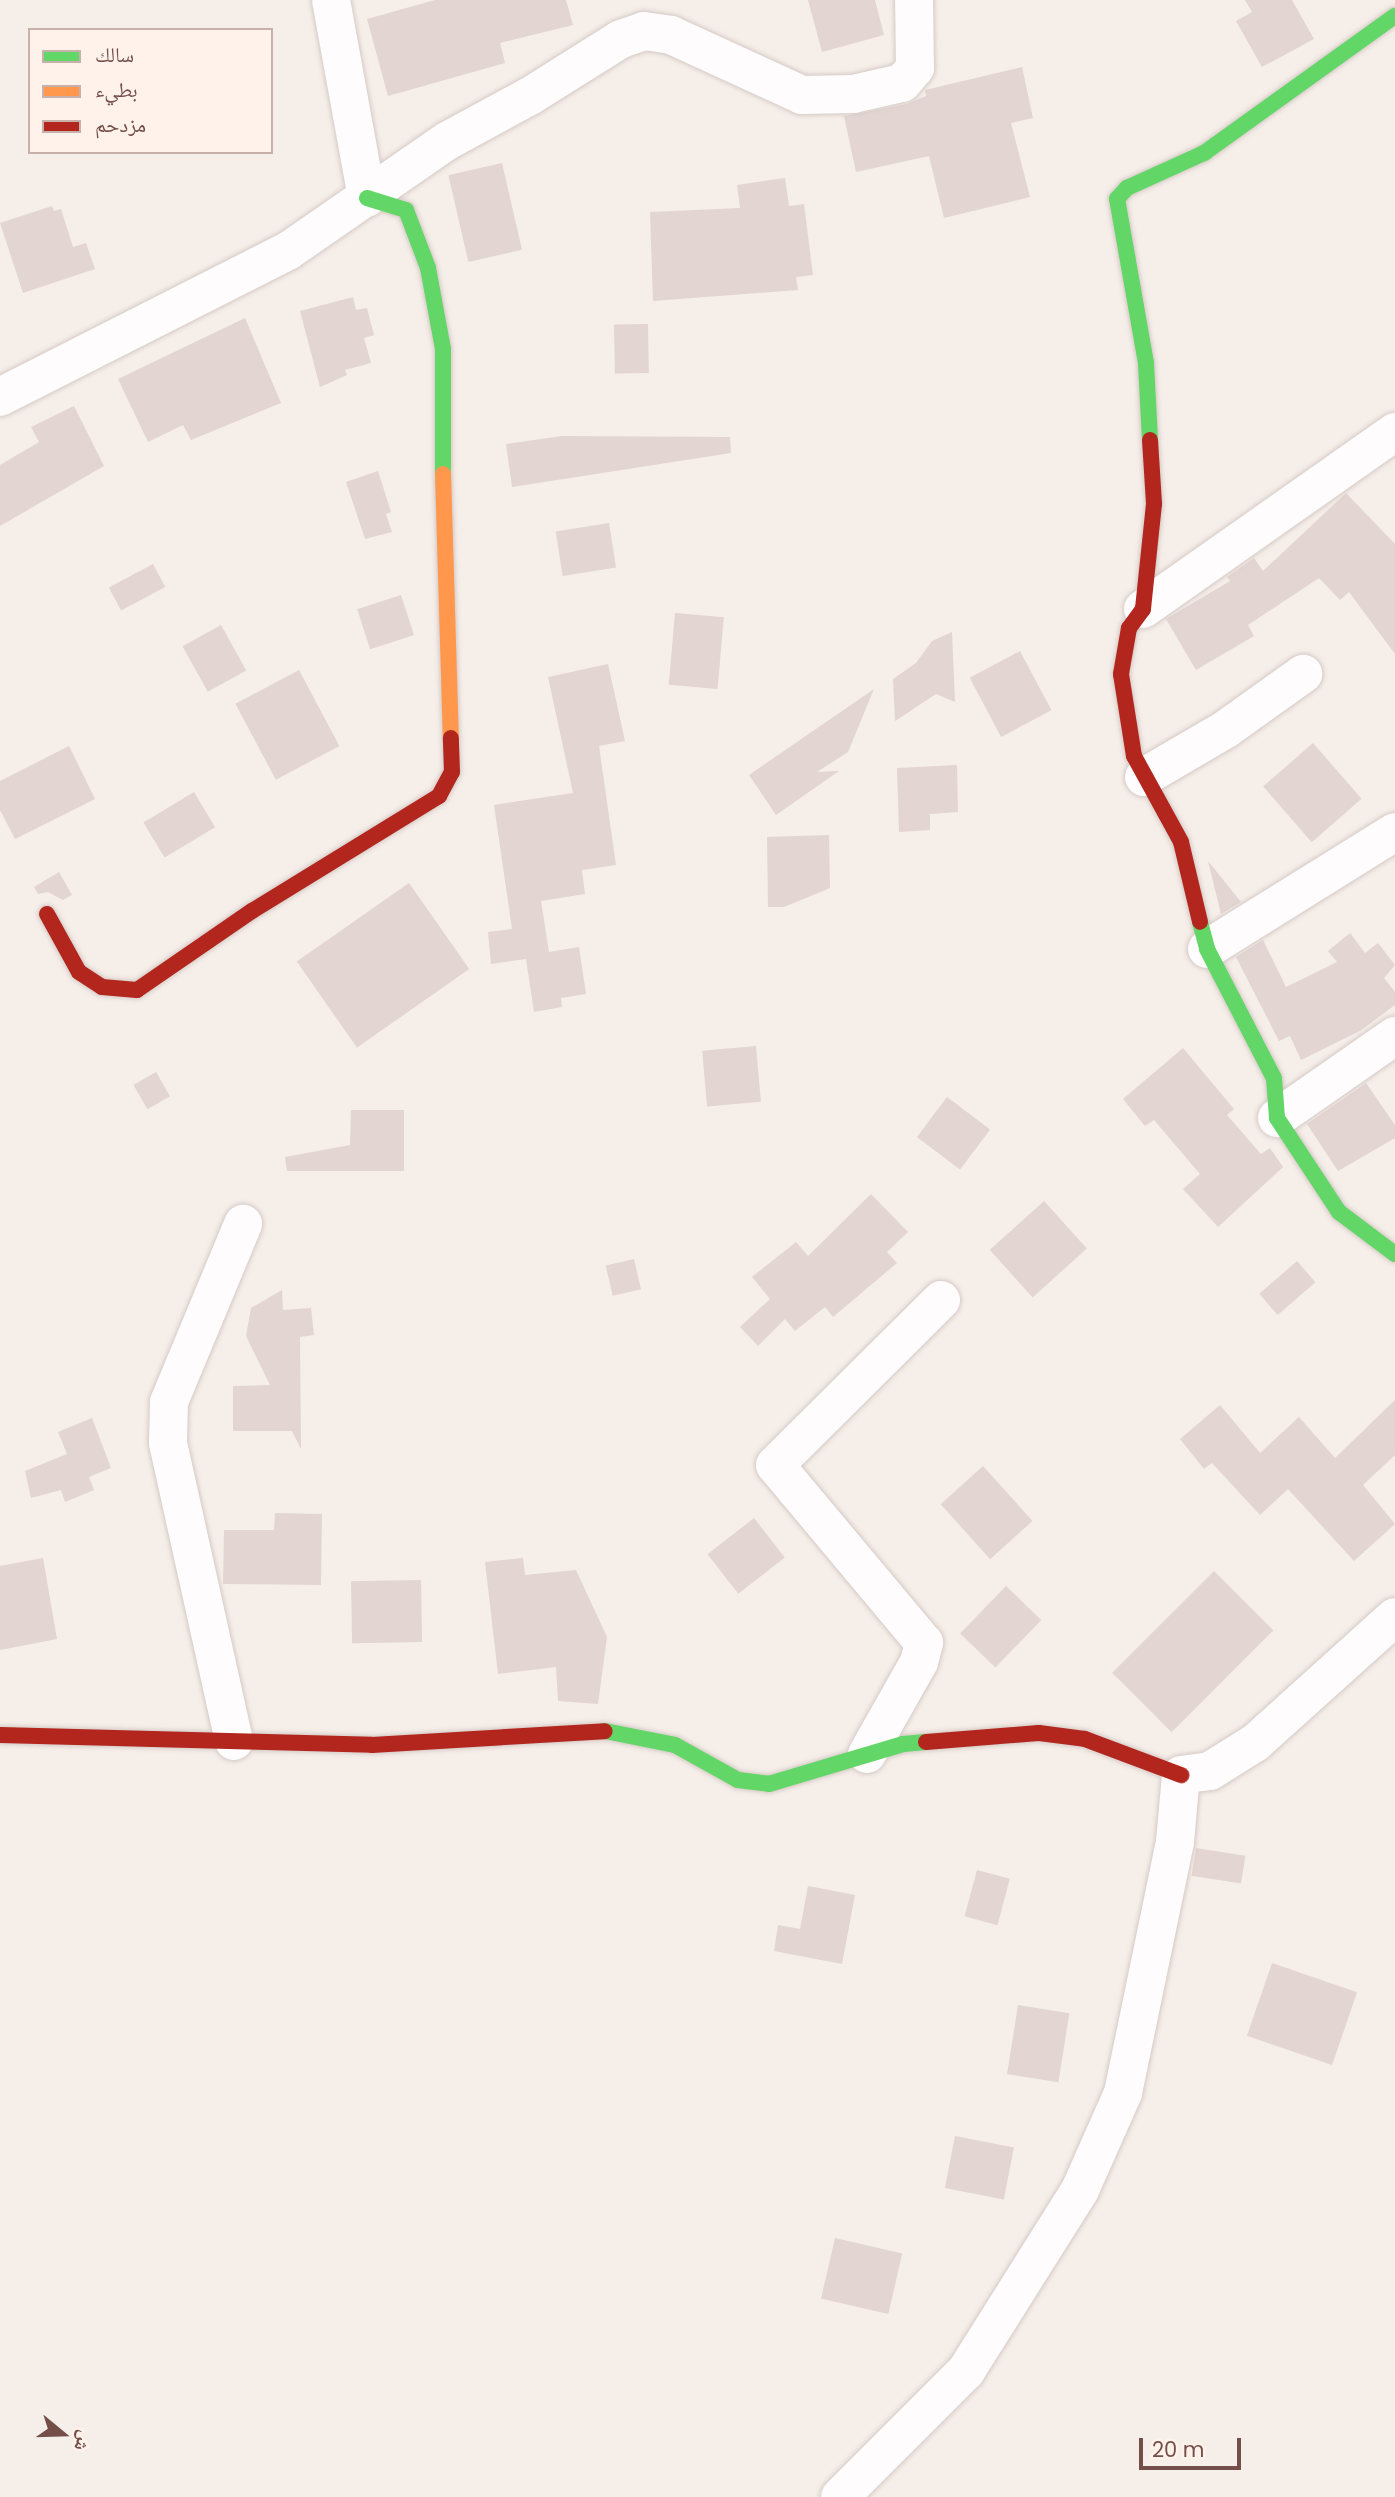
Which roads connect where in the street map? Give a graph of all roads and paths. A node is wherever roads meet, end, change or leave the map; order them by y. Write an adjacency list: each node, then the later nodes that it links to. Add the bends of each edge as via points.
1 (331, 0): 4 (street)
2 (914, 0): 4 (street, via 915,68 902,83 853,94 802,95 671,35 644,31 621,39 447,141)
3 (1395, 16): 7 (street, via 1204,153 1126,188 1117,199 1146,363 1154,504)
4 (367, 198): 5 (street, via 288,251); 11 (street, via 406,210 428,268 443,349 443,553 452,772 439,796 252,911 137,990 102,986 79,972)
5 (0, 397)
6 (1395, 432): 7 (street)
7 (1143, 609): 9 (street, via 1129,628 1121,674 1126,722)
8 (1303, 674): 9 (street, via 1226,729)
9 (1144, 777): 12 (street, via 1181,842)
10 (1395, 832): 12 (street)
11 (47, 914)
12 (1208, 950): 14 (street, via 1274,1078)
13 (1395, 1035): 14 (street)
14 (1276, 1118): 16 (street, via 1339,1212)
15 (243, 1224): 20 (street, via 169,1402 168,1443)
16 (1395, 1254)
17 (941, 1300): 21 (street, via 775,1465 924,1643 919,1662)
18 (1395, 1617): 22 (street, via 1255,1743 1210,1771)
19 (0, 1735): 20 (street)
20 (234, 1741): 21 (street, via 372,1745 587,1730 627,1733 675,1745 738,1780 769,1784)
21 (867, 1754): 22 (street, via 903,1744 1039,1733 1084,1739)
22 (1181, 1775): 23 (street, via 1171,1869 1123,2093 1080,2190 966,2371)
23 (840, 2497)

